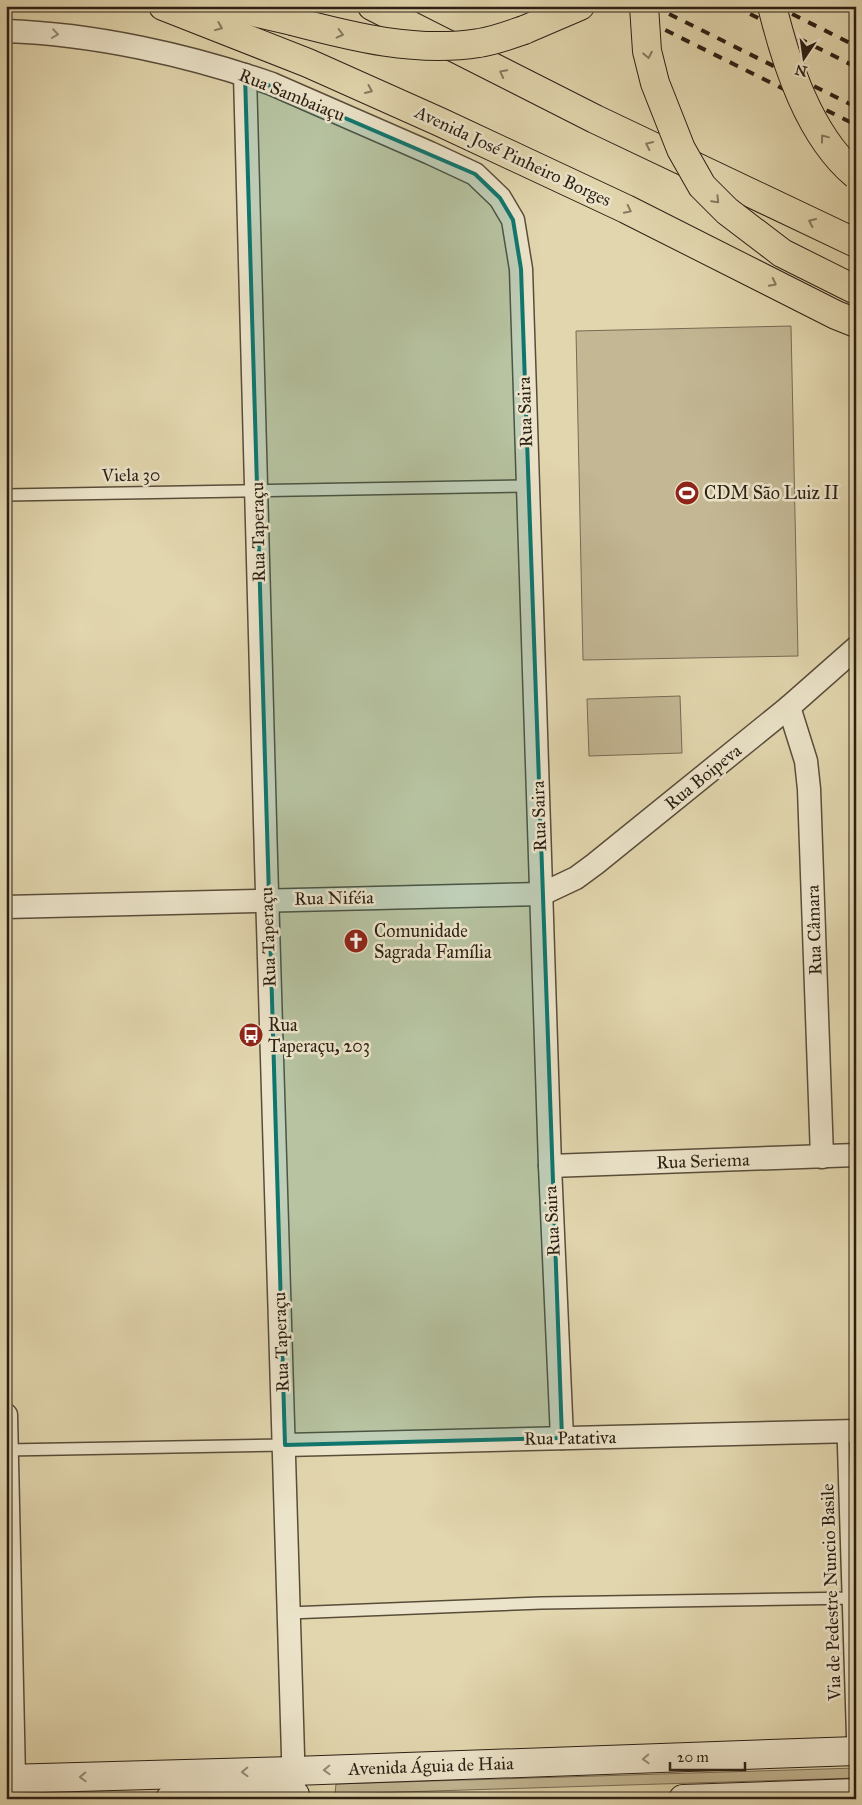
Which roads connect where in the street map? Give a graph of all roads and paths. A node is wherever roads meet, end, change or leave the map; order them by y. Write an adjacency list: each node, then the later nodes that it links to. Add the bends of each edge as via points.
1 (220, 6): 3 (main road, one-way to 3, bridge, via 354,38 441,46 480,43 524,30)
2 (372, 6): 11 (main road, one-way to 2, via 594,119)
3 (580, 6)
4 (644, 6): 12 (main road, one-way to 12, bridge, via 647,51 655,83 681,149 702,186 727,211 782,253)
5 (772, 6): 9 (main road, one-way to 5, bridge, via 818,130 795,80)
6 (176, 7): 13 (main road, Avenida José Pinheiro Borges, one-way to 13, via 440,122 626,209)
7 (6, 31): 8 (street, Rua Sambaiaçu, one-way to 8, via 42,32 106,41)
8 (245, 75): 10 (street, Rua Sambaiaçu, via 475,174); 15 (street, Rua Taperaçu)
9 (856, 175)
10 (500, 198): 14 (street, Rua Saira, via 513,220 520,269)
11 (856, 243)
12 (856, 290)
13 (856, 323)
14 (528, 486): 15 (lane, Viela 30); 19 (street, Rua Saira)
15 (257, 490): 16 (lane, Viela 30); 20 (street, Rua Taperaçu)
16 (6, 495)
17 (856, 648): 18 (street, Rua Boipeva)
18 (789, 707): 19 (street, Rua Boipeva, via 595,864 576,878); 23 (street, Rua Câmara, via 806,761 809,789)
19 (542, 894): 20 (street, Rua Niféia); 24 (street, Rua Saira)
20 (267, 900): 21 (street, Rua Niféia); 28 (street, Rua Taperaçu)
21 (6, 908)
22 (856, 1155): 23 (street, Rua Seriema)
23 (822, 1157): 24 (street, Rua Seriema)
24 (550, 1166): 27 (street, Rua Saira)
25 (6, 1415): 29 (street)
26 (849, 1431): 27 (street, Rua Patativa); 30 (lane, Via de Pedestre Nuncio Basile)
27 (562, 1438): 28 (street, Rua Patativa)
28 (285, 1445): 29 (lane); 31 (street, Rua Taperaçu)
29 (7, 1450): 33 (street)
30 (852, 1598): 31 (lane, via 541,1603); 32 (lane, Via de Pedestre Nuncio Basile)
31 (289, 1613): 34 (street, Rua Taperaçu)
32 (854, 1752): 34 (main road, Avenida Águia de Haia, one-way to 34)
33 (10, 1779): 34 (main road, Avenida Águia de Haia, one-way to 33)
34 (294, 1788): 37 (main road)
35 (856, 1793): 36 (main road)
36 (732, 1798): 38 (main road)
37 (170, 1799)
38 (683, 1799)

